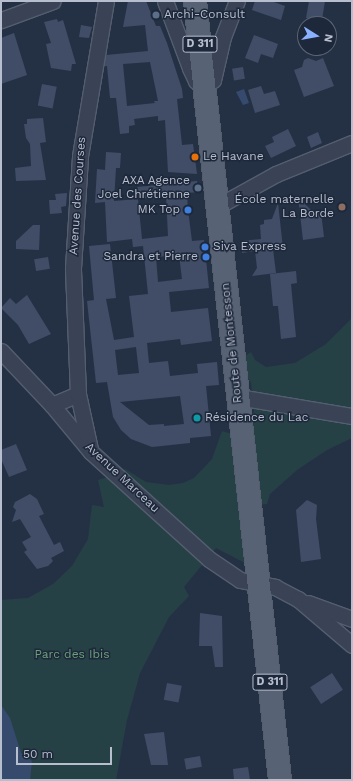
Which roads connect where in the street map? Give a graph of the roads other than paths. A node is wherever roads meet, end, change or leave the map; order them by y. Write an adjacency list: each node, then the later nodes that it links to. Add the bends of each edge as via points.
1 (53, 1): 6 (street)
2 (106, 1): 11 (street, Avenue des Courses, via 85,116 76,206 73,318)
3 (165, 1): 7 (street, via 190,68 196,81)
4 (196, 1): 7 (main road, Route de Montesson / D 311)
5 (237, 1): 7 (street, via 223,36 213,80)
6 (1, 20)
7 (204, 86): 9 (main road, Route de Montesson / D 311)
8 (352, 143): 9 (street, via 276,174)
9 (218, 206): 12 (main road, Route de Montesson / D 311)
10 (1, 352): 13 (street, Avenue Marceau)
11 (78, 394): 13 (street); 15 (street, Avenue des Courses)
12 (238, 397): 14 (street); 16 (main road, Route de Montesson / D 311)
13 (52, 405): 15 (street, Avenue Marceau)
14 (352, 416)
15 (91, 452): 16 (street, Avenue Marceau, via 209,559 240,580)
16 (258, 585): 17 (street, Avenue Marceau, via 274,587); 20 (main road, Route de Montesson / D 311)
17 (298, 599): 18 (street); 19 (street)
18 (352, 619)
19 (352, 645)
20 (280, 780)

